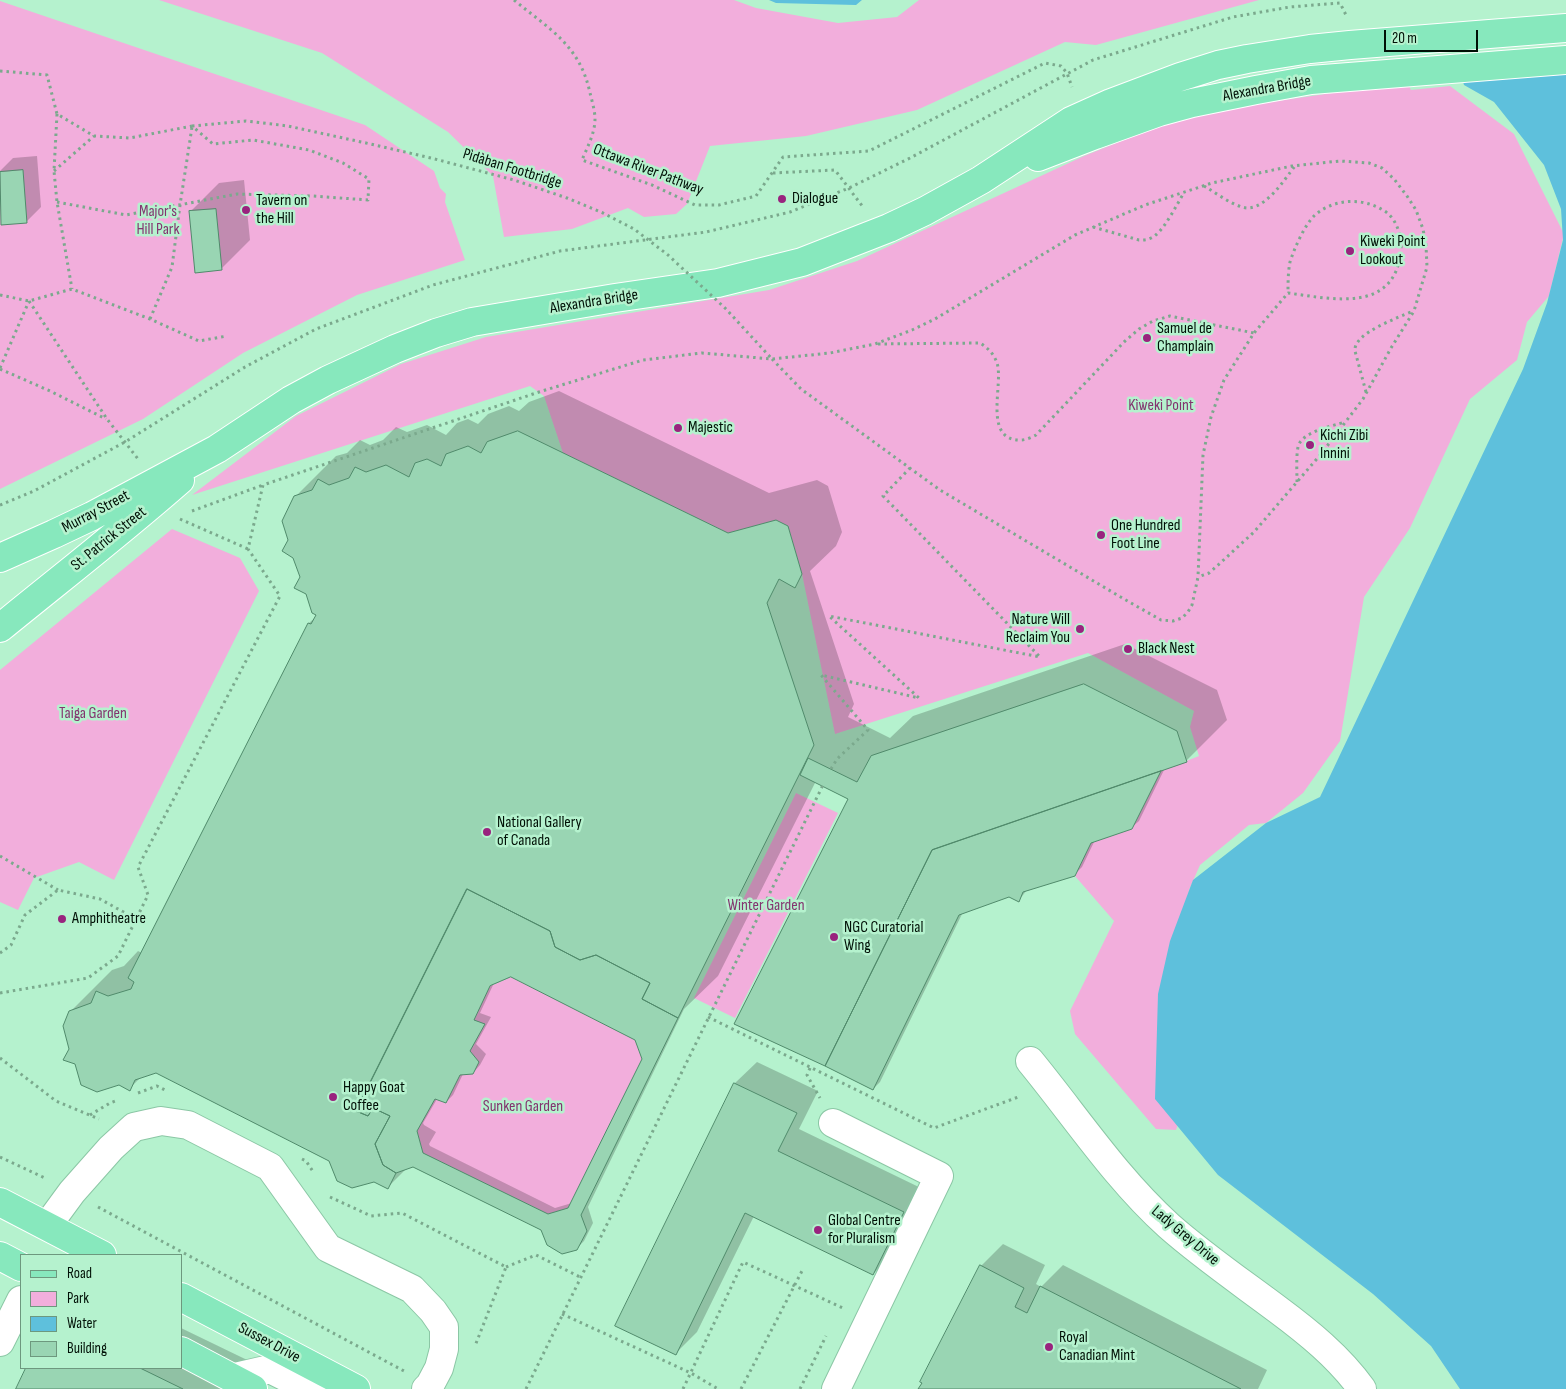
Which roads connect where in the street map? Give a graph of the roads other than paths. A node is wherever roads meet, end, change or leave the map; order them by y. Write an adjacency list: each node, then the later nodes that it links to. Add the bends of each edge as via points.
1 (1566, 28): 3 (main road, Alexandra Bridge, via 1350,45 1228,63 1111,102 1071,121)
2 (1566, 60): 3 (main road, Alexandra Bridge, via 1311,80 1221,96 1159,112)
3 (981, 180): 4 (main road, Alexandra Bridge, via 889,228 802,262 718,283 520,313 436,333 328,380)
4 (217, 449): 5 (main road, Murray Street, via 92,516); 6 (main road, St. Patrick Street)
5 (0, 558)
6 (0, 628)
7 (1030, 1062): 23 (street, Lady Grey Drive, via 1119,1176 1146,1205 1334,1355)
8 (833, 1123): 22 (street, via 939,1176)
9 (0, 1202): 10 (main road)
10 (47, 1226): 11 (main road); 19 (street, via 72,1192 134,1127 161,1121 188,1125 270,1167 328,1248 412,1289 433,1311 444,1327 444,1349 439,1368)
11 (100, 1254)
12 (0, 1256): 13 (main road)
13 (20, 1266)
14 (182, 1298): 21 (main road, Sussex Drive)
15 (20, 1302): 16 (street)
16 (0, 1342)
17 (182, 1352): 18 (main road)
18 (242, 1383): 20 (street, via 270,1369)
19 (428, 1387)
20 (310, 1389)
21 (356, 1389)
22 (836, 1389)
23 (1362, 1389)

